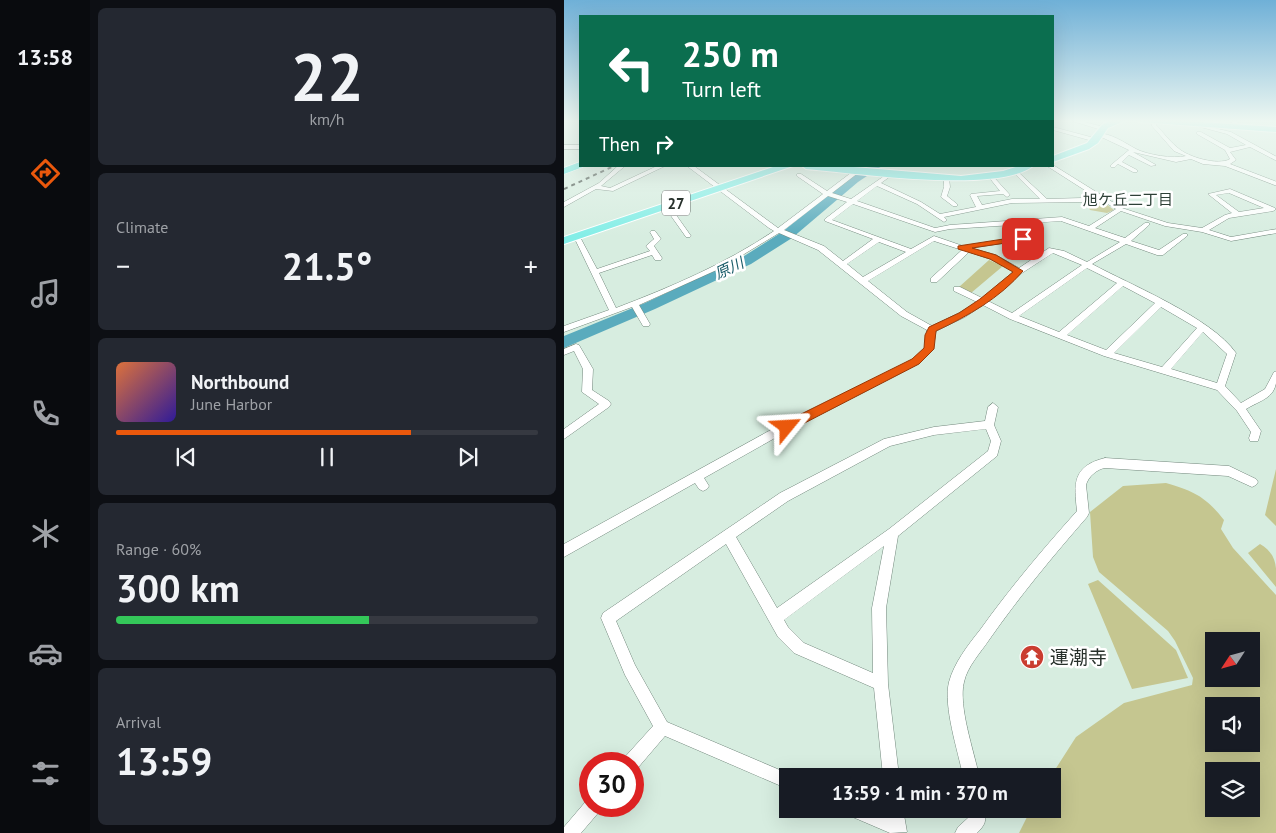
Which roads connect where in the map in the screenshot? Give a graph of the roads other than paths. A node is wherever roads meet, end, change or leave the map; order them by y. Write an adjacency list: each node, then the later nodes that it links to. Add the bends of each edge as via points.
1 (1121, 159): 16 (street, via 1115,164)
2 (1143, 159): 7 (street)
3 (1196, 159): 5 (street)
4 (1232, 159): 5 (street)
5 (1226, 164): 24 (street)
6 (579, 165): 18 (highway)
7 (1153, 165)
8 (621, 167): 25 (street)
9 (660, 167): 25 (street, via 611,190)
10 (691, 167): 26 (street)
11 (785, 167): 26 (main road, 27)
12 (824, 167): 15 (main road)
13 (1026, 167): 17 (main road)
14 (1052, 167): 29 (street)
15 (861, 169): 19 (main road); 28 (street)
16 (1135, 170)
17 (1015, 171): 21 (main road); 30 (street)
18 (564, 172)
19 (889, 174): 22 (main road); 23 (street)
20 (798, 175): 28 (street)
21 (991, 176): 22 (main road); 27 (street)
22 (946, 178): 33 (street, via 944,197)
23 (877, 184): 32 (street); 40 (street)
24 (1276, 184)
25 (594, 187): 34 (street)
26 (719, 188): 35 (main road, 27); 46 (street)
27 (1004, 192): 31 (street); 36 (street, via 973,194)
28 (829, 193): 32 (street); 46 (street)
29 (1100, 196): 30 (street, via 1082,200); 37 (street)
30 (1045, 200): 31 (street)
31 (1012, 201): 36 (street)
32 (852, 202): 49 (street); 53 (street, via 827,220)
33 (955, 204)
34 (564, 205)
35 (667, 206): 51 (street); 52 (main road, 27)
36 (980, 208): 40 (street)
37 (1120, 209): 44 (street); 45 (street, via 1167,225)
38 (1274, 209): 39 (street); 39 (street, via 1230,191 1211,194)
39 (1238, 215): 45 (street, via 1227,216)
40 (940, 216): 43 (street)
41 (1015, 222): 43 (street); 44 (street, via 1062,219); 56 (street, via 1023,239)
42 (1146, 224): 54 (street)
43 (950, 227): 49 (street)
44 (1090, 228): 54 (street)
45 (1203, 230): 47 (street, via 1231,239)
46 (780, 231): 63 (street, via 821,248); 68 (street)
47 (1276, 231)
48 (653, 232): 61 (street, via 658,239 650,246 656,255)
49 (935, 234): 56 (street, via 941,242); 57 (street)
50 (1185, 235): 54 (street, via 1160,253)
51 (688, 236)
52 (577, 237): 55 (main road, 27); 61 (street)
53 (878, 239): 57 (street); 58 (street)
54 (1126, 240): 59 (street)
55 (564, 241)
56 (964, 249): 60 (street, via 993,257); 62 (street)
57 (910, 252): 63 (street)
58 (846, 262)
59 (1086, 265): 60 (street, via 1052,250); 64 (street); 70 (street)
60 (1019, 271): 66 (street)
61 (595, 272): 69 (street)
62 (934, 280)
63 (862, 281): 74 (street, via 904,314)
64 (1122, 283): 67 (street); 75 (street)
65 (957, 289): 66 (street)
66 (984, 301): 70 (street); 74 (street)
67 (1160, 303): 73 (street); 77 (street)
68 (635, 306): 69 (street); 71 (street)
69 (614, 312): 72 (street)
70 (1013, 317): 75 (street)
71 (646, 324)
72 (565, 326)
73 (1202, 328): 78 (street); 80 (street, via 1232,353)
74 (932, 329): 89 (street, via 929,349 915,362 771,435 700,481)
75 (1060, 336): 77 (street)
76 (564, 352): 84 (street, via 576,347 588,369 587,392 606,404)
77 (1107, 354): 78 (street)
78 (1164, 371): 80 (street)
79 (1276, 374): 82 (street, via 1269,391)
80 (1220, 387): 82 (street)
81 (993, 407): 83 (street)
82 (1240, 408): 85 (street, via 1256,431)
83 (989, 425): 87 (street, via 996,441 993,453); 88 (street, via 934,431 888,442 784,497)
84 (564, 435)
85 (1254, 438)
86 (1252, 482): 95 (street, via 1229,471 1127,464 1096,465 1086,472 1080,485 1083,513 1008,604 962,667 956,681 957,710)
87 (893, 533): 90 (street); 91 (street, via 879,608)
88 (729, 537): 90 (street); 92 (street, via 608,618 630,670)
89 (564, 551)
90 (775, 618): 91 (street, via 799,648)
91 (880, 684): 94 (street)
92 (662, 727): 93 (street); 96 (street)
93 (640, 752)
94 (890, 768)
95 (969, 768)
96 (779, 776)
97 (584, 817): 101 (street)
98 (873, 818): 100 (street)
99 (978, 818): 102 (street)
100 (898, 830)
101 (570, 833)
102 (964, 833)

